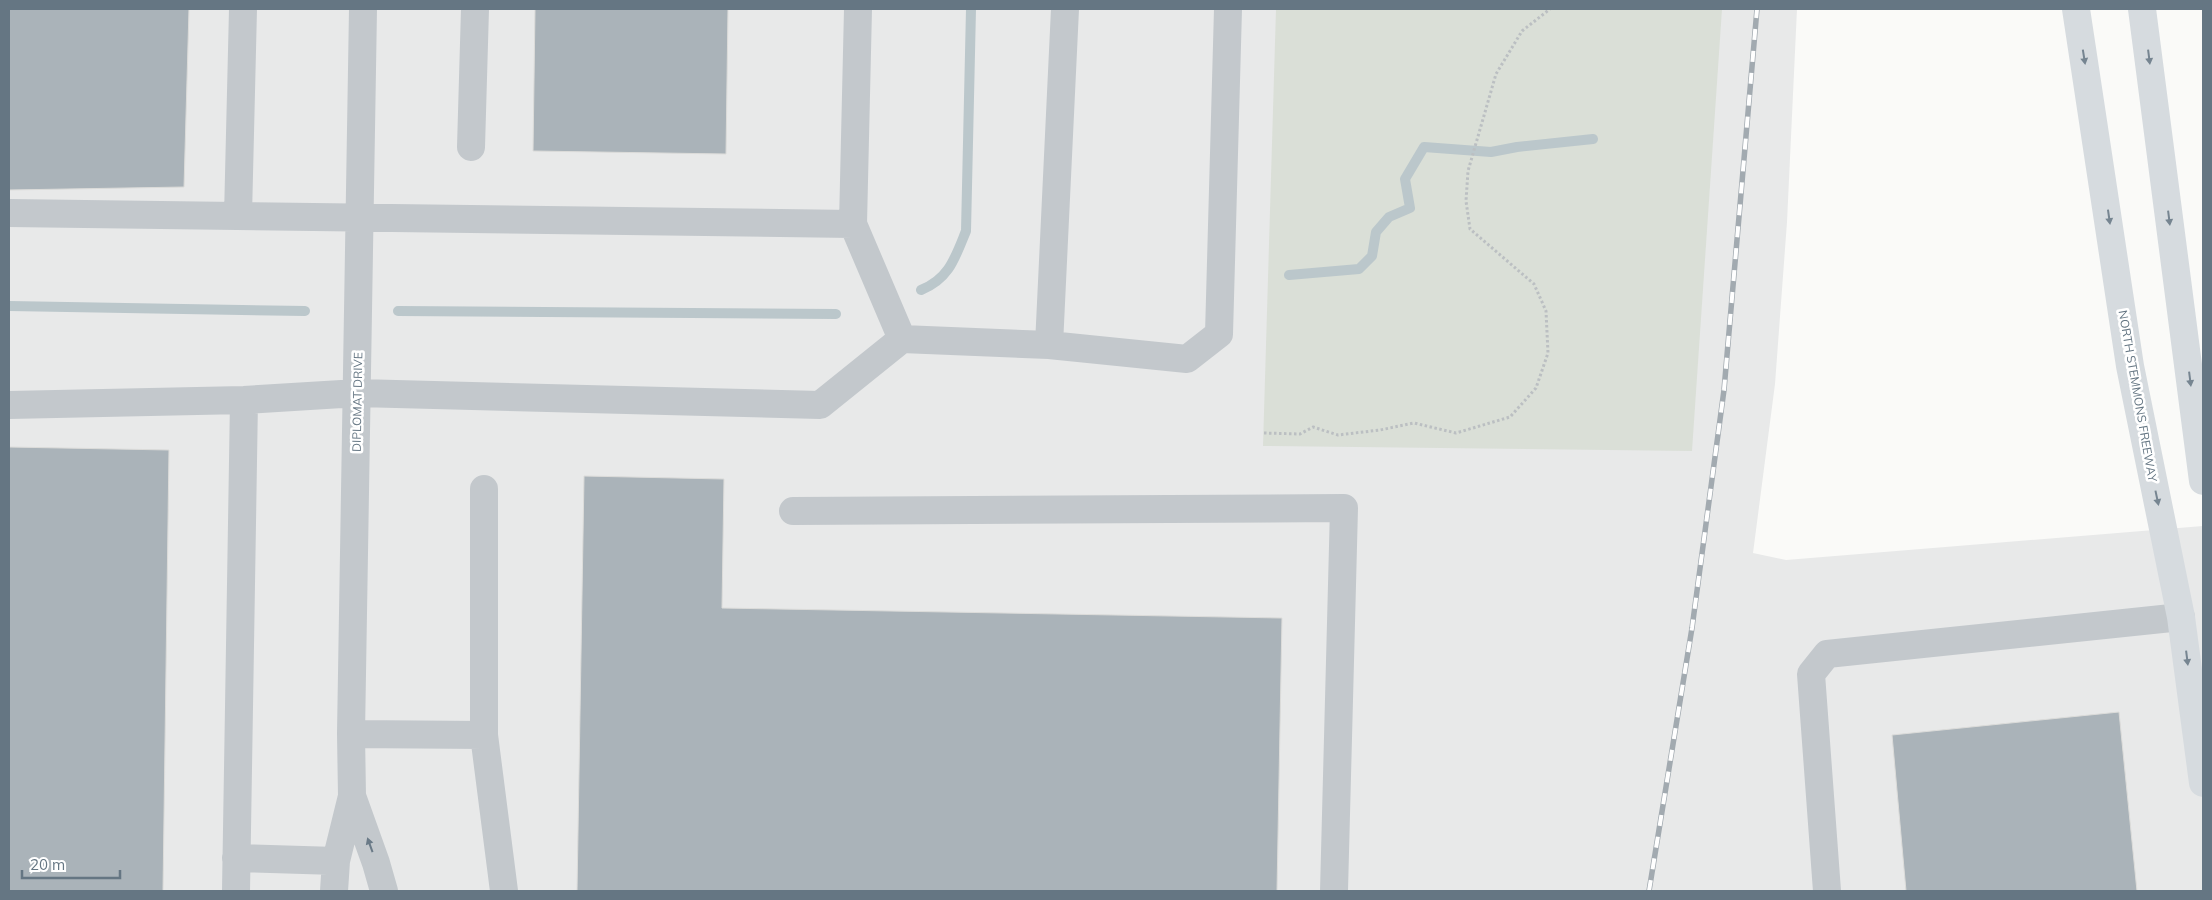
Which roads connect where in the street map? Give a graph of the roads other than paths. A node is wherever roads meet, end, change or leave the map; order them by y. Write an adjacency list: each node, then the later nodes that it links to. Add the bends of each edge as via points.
1 (243, 9): 11 (street)
2 (363, 9): 12 (street, DIPLOMAT DRIVE)
3 (475, 9): 9 (street)
4 (858, 9): 13 (street)
5 (1065, 9): 15 (street)
6 (1228, 9): 15 (street, via 1219,334 1187,359)
7 (2076, 9): 22 (main road, NORTH STEMMONS FREEWAY, one-way to 22, via 2130,366)
8 (2142, 9): 19 (main road, one-way to 19)
9 (471, 147)
10 (9, 213): 11 (street)
11 (238, 216): 12 (street)
12 (360, 218): 13 (street); 16 (street, DIPLOMAT DRIVE)
13 (853, 224): 14 (street)
14 (902, 339): 15 (street); 16 (street, via 820,405)
15 (1049, 346)
16 (358, 393): 17 (street); 23 (street, DIPLOMAT DRIVE)
17 (244, 400): 18 (street); 27 (street)
18 (9, 405)
19 (2203, 481)
20 (484, 489): 24 (street)
21 (793, 511): 33 (street, via 1344,508)
22 (2182, 617): 25 (main road, NORTH STEMMONS FREEWAY, one-way to 25); 34 (street, via 1827,654 1811,674)
23 (351, 734): 24 (street); 26 (street, DIPLOMAT DRIVE)
24 (484, 734): 32 (street)
25 (2203, 783)
26 (352, 796): 28 (street, DIPLOMAT DRIVE); 31 (street, DIPLOMAT DRIVE, one-way to 26)
27 (236, 858): 28 (street); 29 (street)
28 (336, 861): 30 (street, DIPLOMAT DRIVE)
29 (236, 891)
30 (334, 891)
31 (384, 891)
32 (504, 891)
33 (1334, 891)
34 (1827, 891)

